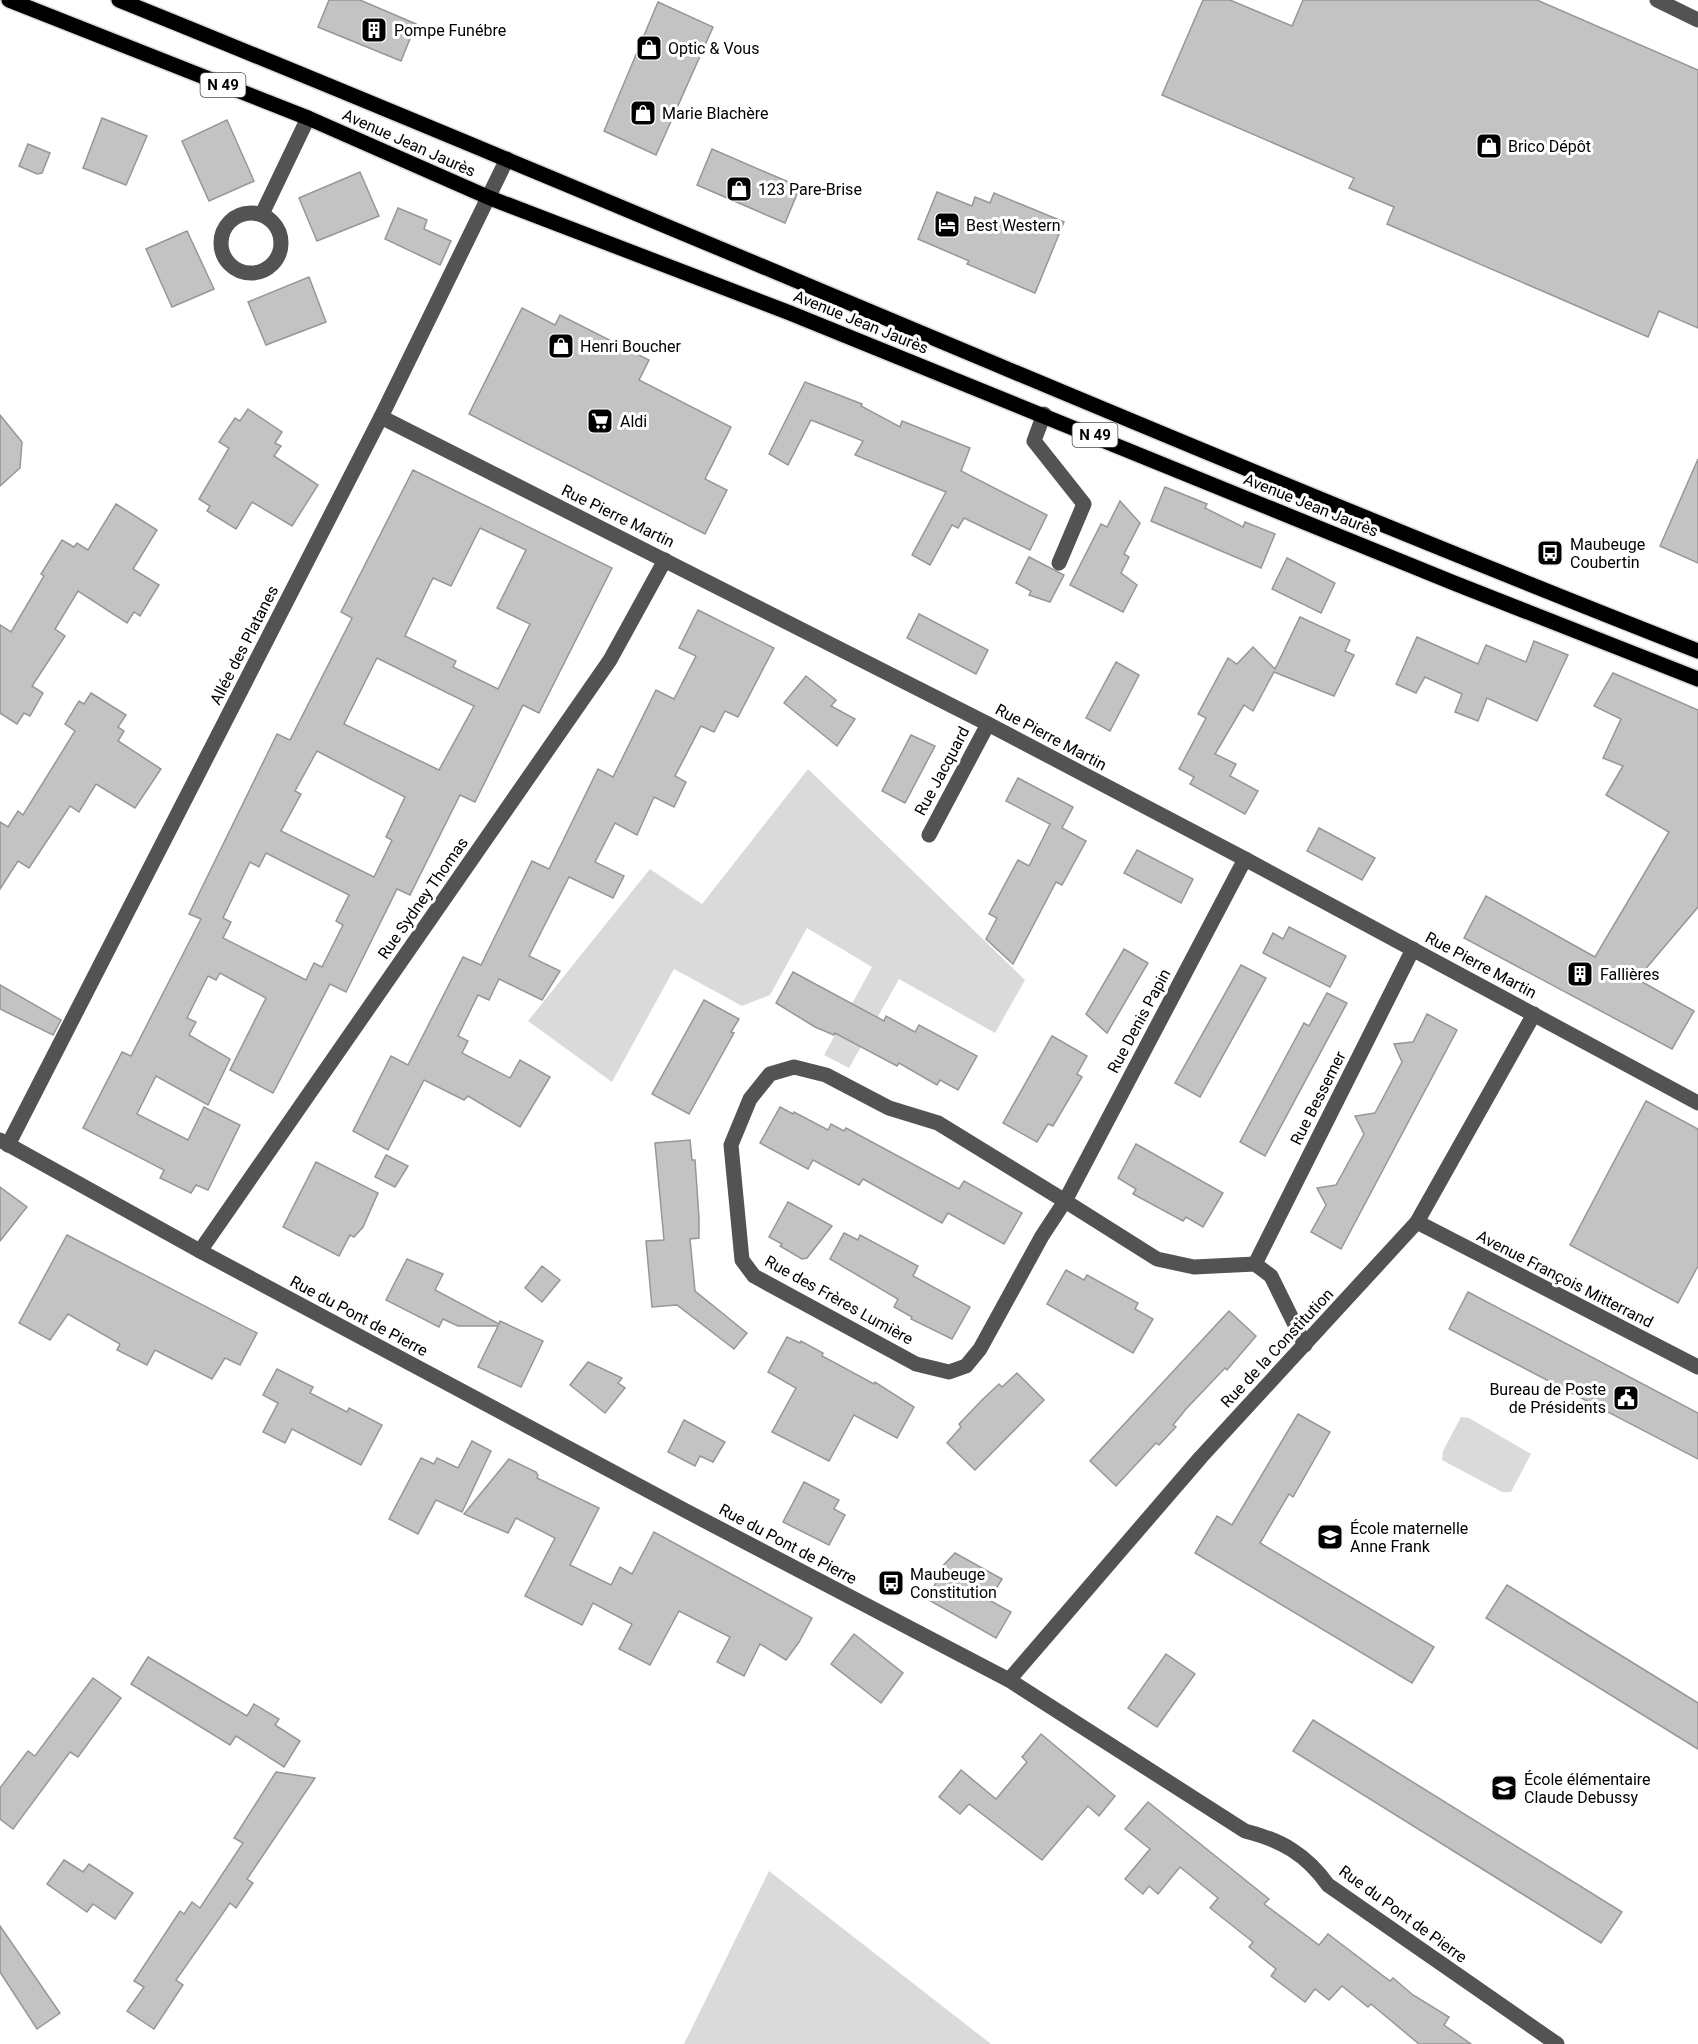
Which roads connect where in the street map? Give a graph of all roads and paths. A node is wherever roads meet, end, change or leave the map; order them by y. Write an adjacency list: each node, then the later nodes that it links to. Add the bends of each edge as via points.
1 (9, 0): 5 (main road, Avenue Jean Jaurès / N 49)
2 (119, 0): 6 (main road, Avenue Jean Jaurès / N 49)
3 (1657, 0): 4 (street)
4 (1698, 20)
5 (308, 118): 7 (main road, Avenue Jean Jaurès / N 49); 8 (street)
6 (507, 159): 7 (street, Allée des Platanes); 13 (main road, Avenue Jean Jaurès / N 49, via 1448,553)
7 (490, 198): 9 (main road, Avenue Jean Jaurès / N 49); 10 (street, Allée des Platanes)
8 (262, 214): 8 (street, via 279,231 279,255 262,272 239,271 222,255 222,231 239,215)
9 (1044, 414): 12 (street, via 1034,441 1084,504); 14 (main road, Avenue Jean Jaurès / N 49)
10 (381, 417): 11 (street, Rue Pierre Martin); 21 (street, Allée des Platanes)
11 (665, 560): 15 (street, Rue Pierre Martin); 24 (street, Rue Sydney Thomas, via 609,660)
12 (1059, 563)
13 (1698, 651)
14 (1698, 680)
15 (988, 724): 16 (street, Rue Jacquard); 17 (street, Rue Pierre Martin)
16 (929, 835)
17 (1245, 859): 18 (street, Rue Pierre Martin); 22 (street, Rue Denis Papin)
18 (1413, 949): 19 (street, Rue Pierre Martin); 25 (street, Rue Bessemer)
19 (1534, 1014): 20 (street, Rue Pierre Martin); 23 (street, Rue de la Constitution)
20 (1698, 1103)
21 (4, 1143): 24 (street, Rue du Pont de Pierre)
22 (1065, 1201): 22 (street, Rue des Frères Lumière, via 980,1349 966,1366 949,1372 916,1364 754,1276 742,1260 730,1145 750,1099 770,1074 794,1067 826,1075 889,1108 938,1123); 25 (street, Rue des Frères Lumière, via 1157,1259 1194,1267)
23 (1417, 1222): 26 (street, Rue de la Constitution); 27 (street, Avenue François Mitterrand)
24 (200, 1251): 28 (street, Rue du Pont de Pierre)
25 (1255, 1264): 26 (street, via 1271,1276)
26 (1305, 1345): 28 (street, Rue de la Constitution, via 1201,1457)
27 (1698, 1367)
28 (1009, 1680): 29 (street, Rue du Pont de Pierre, via 1245,1831 1292,1847 1315,1866 1328,1885)
29 (1557, 2044)

